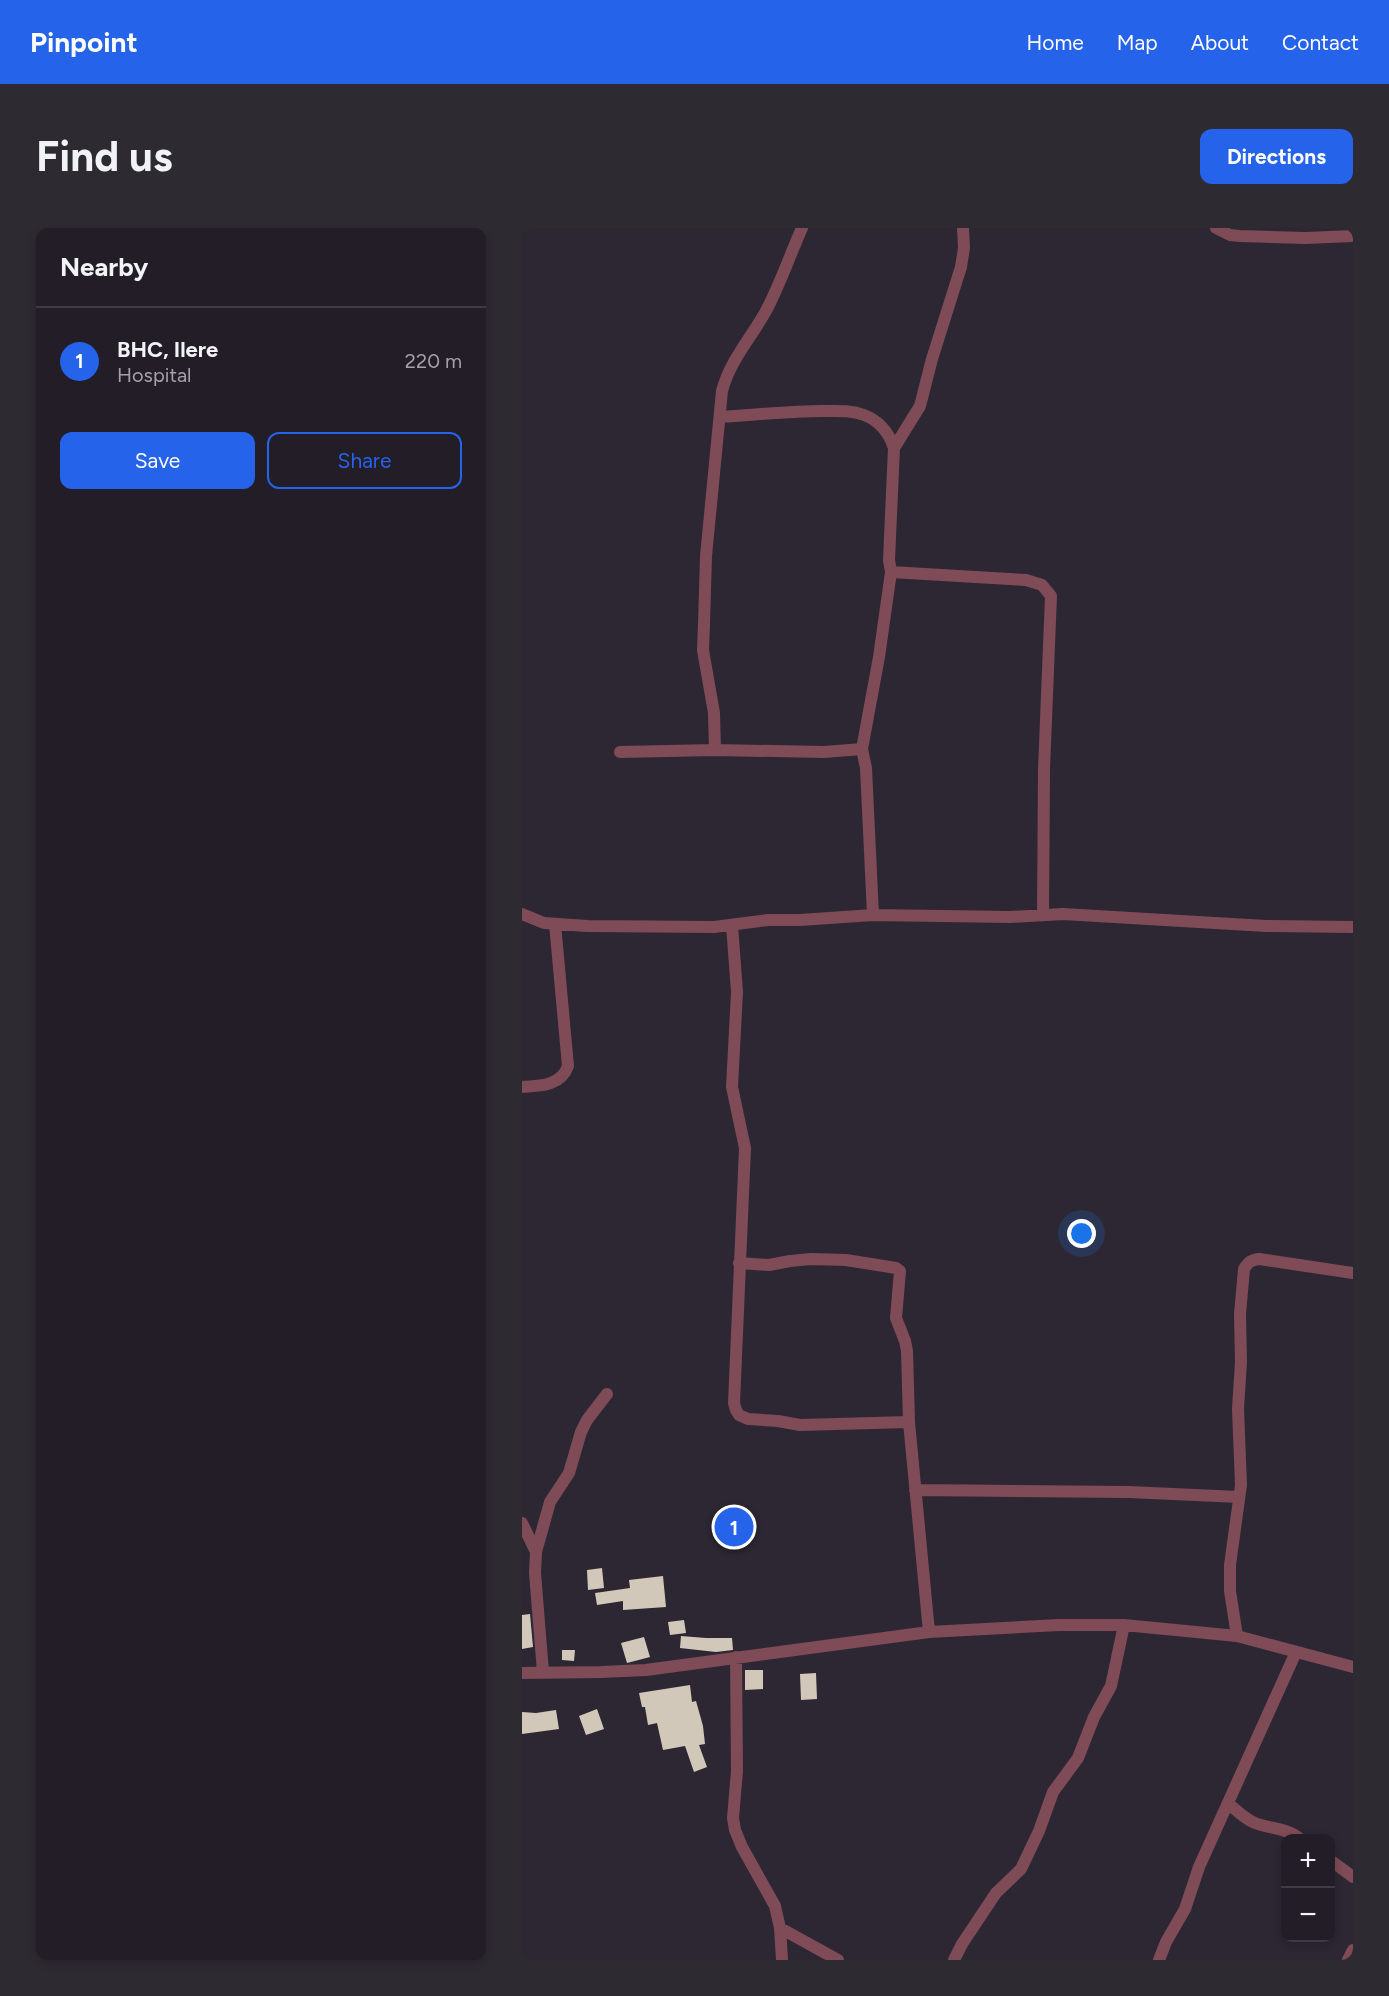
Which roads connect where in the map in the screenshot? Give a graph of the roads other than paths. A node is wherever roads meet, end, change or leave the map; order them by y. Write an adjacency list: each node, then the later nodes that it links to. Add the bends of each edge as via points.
1 (802, 228): 5 (street, via 766,310 725,378)
2 (963, 228): 6 (street, via 961,267 920,406)
3 (1216, 228): 4 (street, via 1240,236)
4 (1353, 236)
5 (720, 417): 6 (street, via 849,411 881,425); 9 (street, via 705,556 703,650 714,713)
6 (894, 448): 7 (street)
7 (891, 572): 8 (street); 13 (street, via 1026,580 1042,585 1051,596)
8 (862, 748): 9 (street, via 814,752); 12 (street)
9 (715, 750): 10 (street)
10 (620, 752)
11 (522, 914): 14 (street)
12 (873, 915): 13 (street); 15 (street)
13 (1043, 915): 16 (street)
14 (555, 924): 15 (street); 17 (street, via 568,1066 565,1074 551,1083)
15 (732, 925): 18 (street, via 737,992 732,1087 745,1148)
16 (1353, 927)
17 (522, 1087)
18 (739, 1263): 21 (street, via 846,1260 900,1271 896,1318 905,1341); 21 (street, via 734,1403 739,1415 800,1425)
19 (1353, 1274): 23 (street, via 1259,1259 1252,1260 1244,1269 1240,1314)
20 (607, 1394): 25 (street, via 586,1420 569,1473 550,1502)
21 (909, 1422): 22 (street)
22 (915, 1490): 23 (street); 27 (street)
23 (1239, 1497): 28 (street, via 1230,1564)
24 (522, 1523): 25 (street)
25 (536, 1552): 32 (street)
26 (1124, 1625): 27 (street); 28 (street); 42 (street, via 1111,1686 1078,1758 1053,1792 1020,1869 996,1893)
27 (929, 1632): 30 (street)
28 (1238, 1636): 29 (street)
29 (1296, 1652): 31 (street); 34 (street)
30 (735, 1657): 32 (street, via 646,1670); 38 (street, via 737,1771 733,1818 742,1847 775,1906)
31 (1353, 1667)
32 (543, 1672): 33 (street)
33 (522, 1673)
34 (1228, 1803): 35 (street, via 1254,1823); 43 (street, via 1185,1909)
35 (1292, 1834)
36 (1335, 1863): 37 (street)
37 (1353, 1876)
38 (780, 1928): 40 (street); 41 (street)
39 (1353, 1950): 44 (street)
40 (782, 1960)
41 (838, 1960)
42 (954, 1960)
43 (1159, 1960)
44 (1348, 1960)

